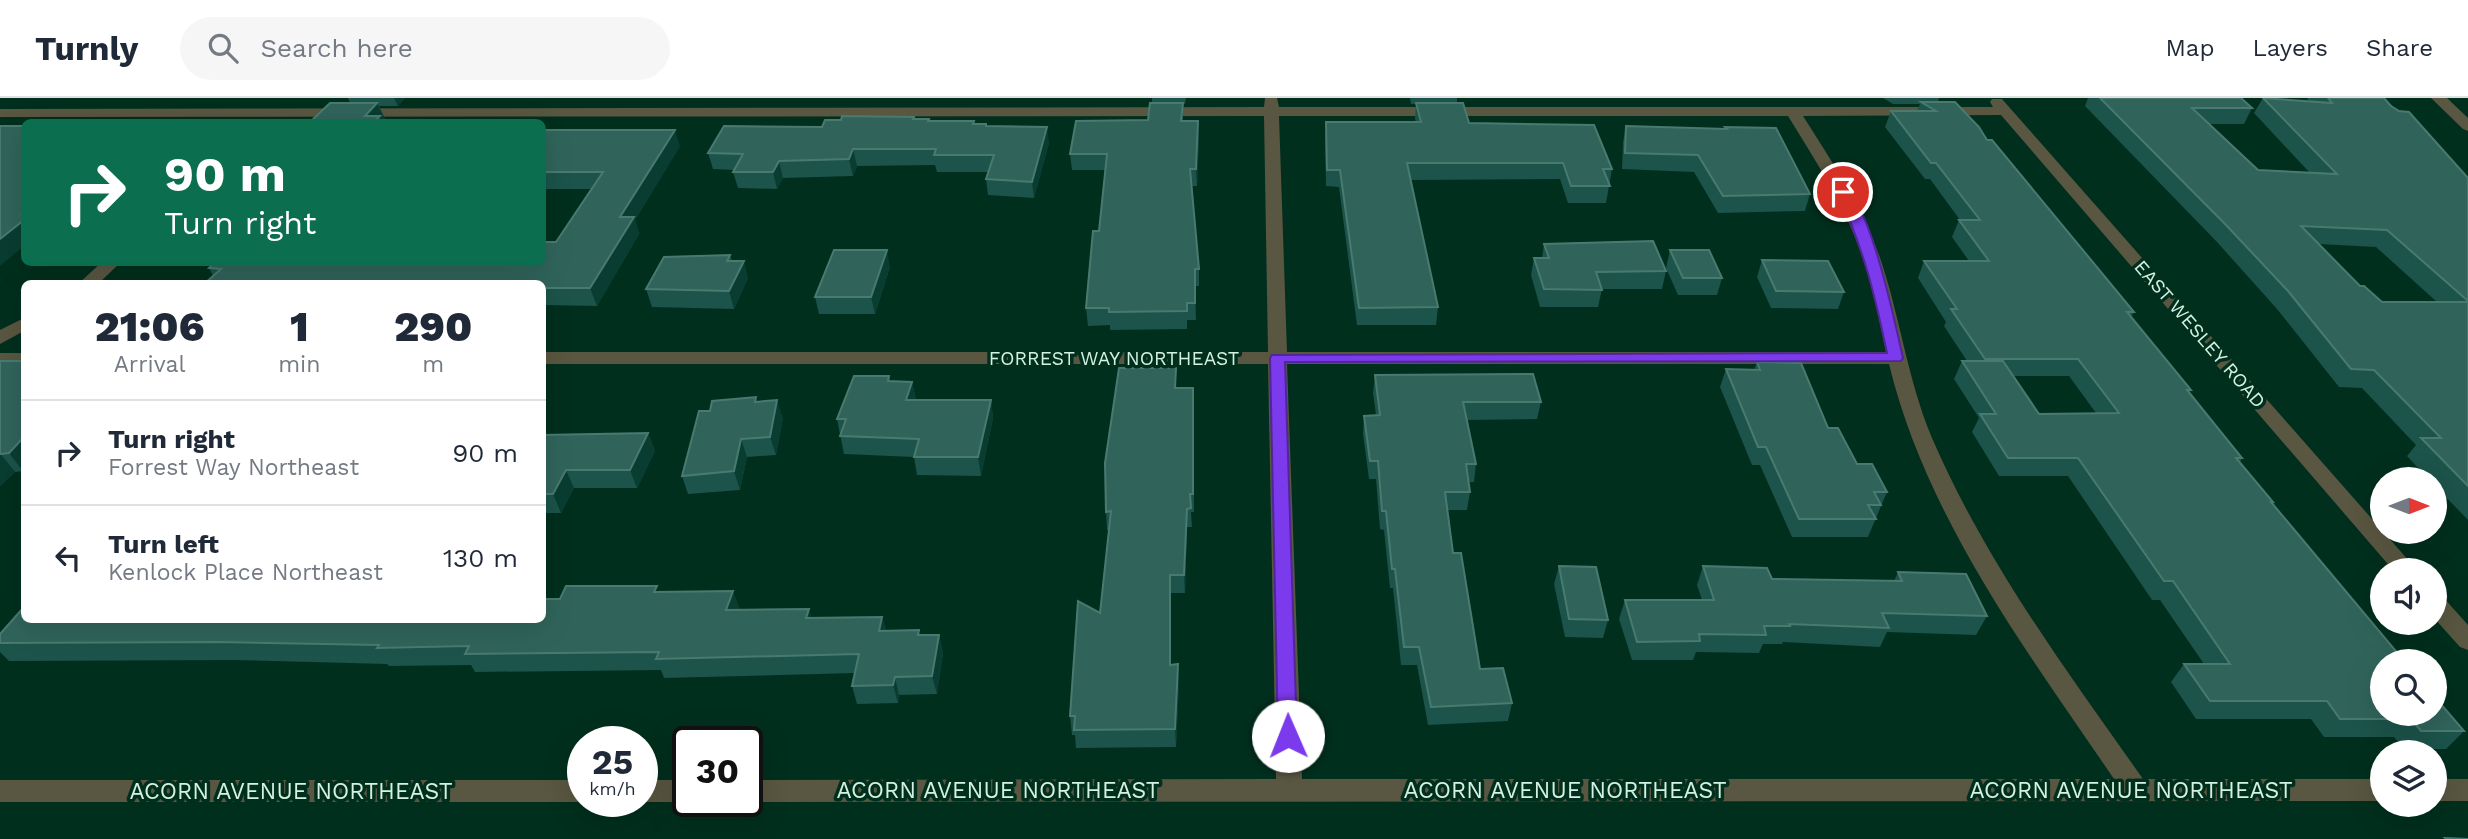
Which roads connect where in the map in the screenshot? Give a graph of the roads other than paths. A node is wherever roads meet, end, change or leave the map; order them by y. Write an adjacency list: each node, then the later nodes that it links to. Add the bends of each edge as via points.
1 (261, 98): 7 (street)
2 (2438, 98): 8 (street)
3 (1999, 104): 5 (street); 18 (street, EAST WESLEY ROAD)
4 (1271, 105): 5 (street); 7 (street); 14 (street)
5 (1793, 111): 15 (street, via 1861,229)
6 (0, 113): 7 (street)
7 (240, 118)
8 (2468, 126)
9 (108, 266): 10 (street)
10 (92, 280)
11 (21, 326): 12 (street)
12 (0, 338)
13 (546, 358): 14 (street, FORREST WAY NORTHEAST)
14 (1278, 358): 15 (street, FORREST WAY NORTHEAST); 21 (street)
15 (1896, 358): 22 (street, via 1921,436 1963,527 2020,622)
16 (0, 359): 17 (street)
17 (21, 359)
18 (2396, 558)
19 (2447, 618): 20 (street)
20 (2468, 641)
21 (1289, 790): 22 (street, ACORN AVENUE NORTHEAST); 28 (street, ACORN AVENUE NORTHEAST)
22 (2136, 790): 23 (street, ACORN AVENUE NORTHEAST)
23 (2370, 790)
24 (2447, 790): 25 (street)
25 (2468, 790)
26 (0, 791): 27 (street, ACORN AVENUE NORTHEAST)
27 (567, 791)
28 (763, 791)

